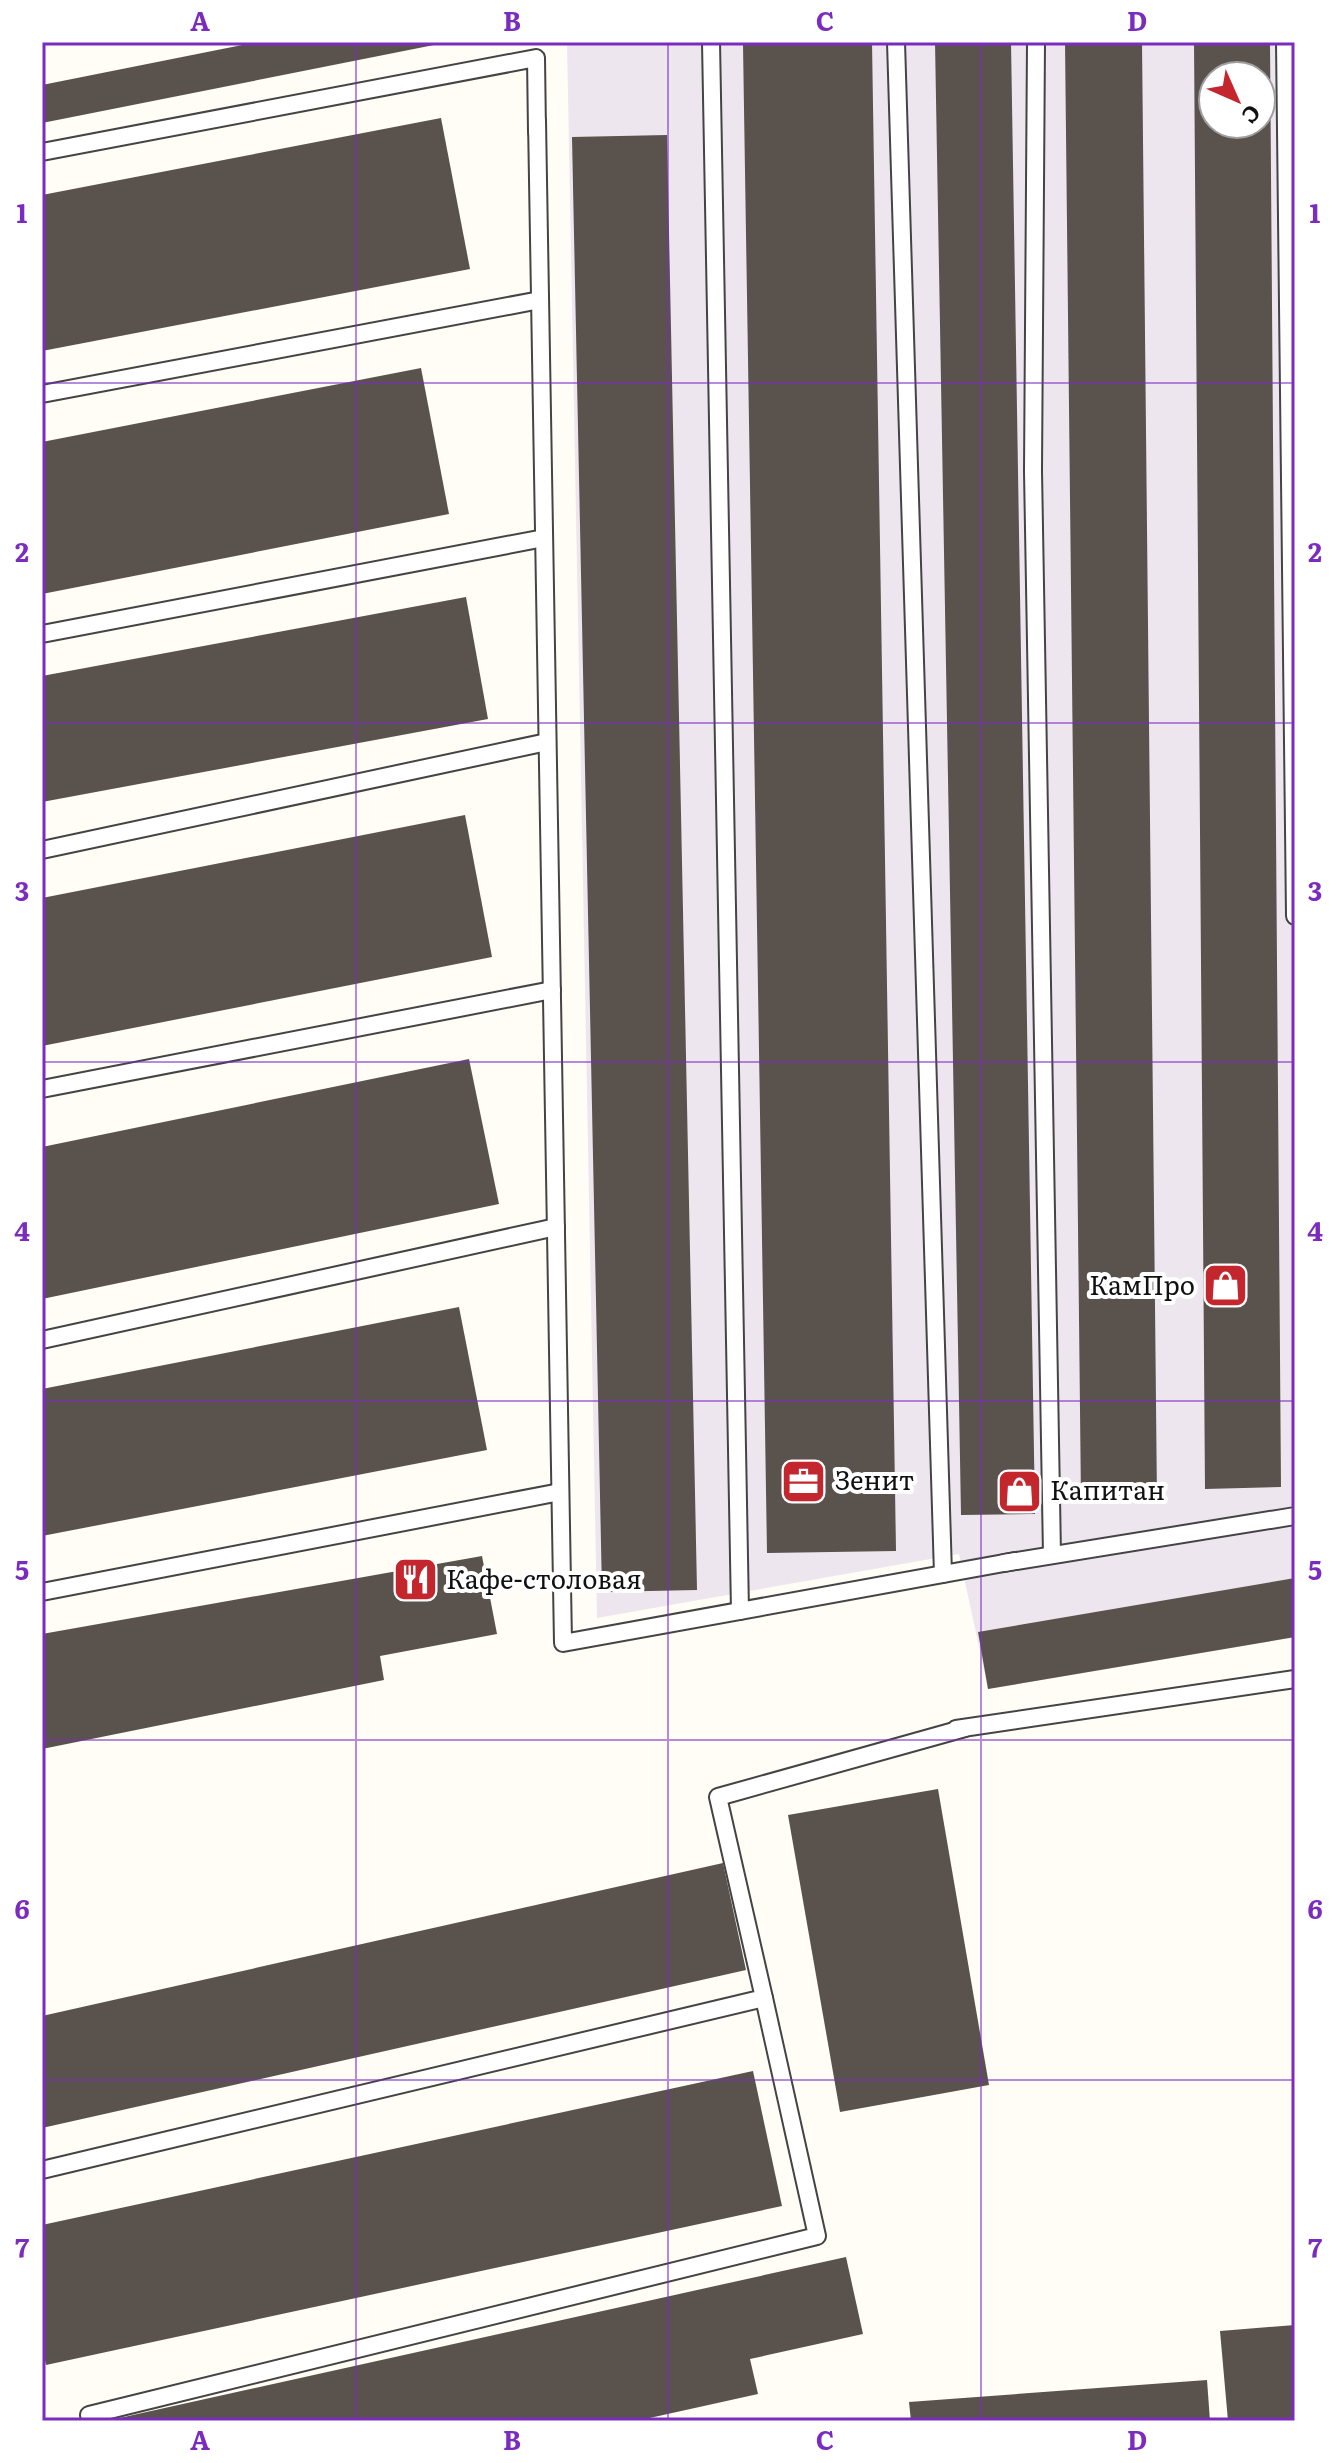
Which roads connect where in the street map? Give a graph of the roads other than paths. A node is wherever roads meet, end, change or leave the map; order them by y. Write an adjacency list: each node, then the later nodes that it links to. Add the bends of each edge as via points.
1 (711, 42): 26 (lane)
2 (896, 42): 24 (lane)
3 (1036, 42): 21 (lane, via 1033,471)
4 (1285, 42): 14 (lane)
5 (537, 121): 7 (lane)
6 (42, 152): 7 (lane, via 536,58)
7 (537, 154): 8 (lane)
8 (540, 300): 9 (lane); 10 (lane)
9 (42, 394)
10 (544, 538): 11 (lane); 12 (lane)
11 (42, 634)
12 (547, 742): 13 (lane); 15 (lane)
13 (42, 850)
14 (1295, 916)
15 (552, 990): 16 (lane); 17 (lane)
16 (42, 1089)
17 (556, 1227): 18 (lane); 19 (lane)
18 (42, 1340)
19 (560, 1492): 25 (lane); 26 (lane, via 563,1643)
20 (1295, 1516): 21 (lane)
21 (1052, 1555): 22 (lane)
22 (1015, 1561): 23 (lane); 24 (lane)
23 (996, 1564)
24 (943, 1574): 26 (lane)
25 (42, 1592)
26 (740, 1611)
27 (1295, 1679): 28 (lane, via 959,1729 718,1797)
28 (764, 1998): 29 (lane); 30 (lane, via 817,2236)
29 (42, 2170)
30 (89, 2415)

